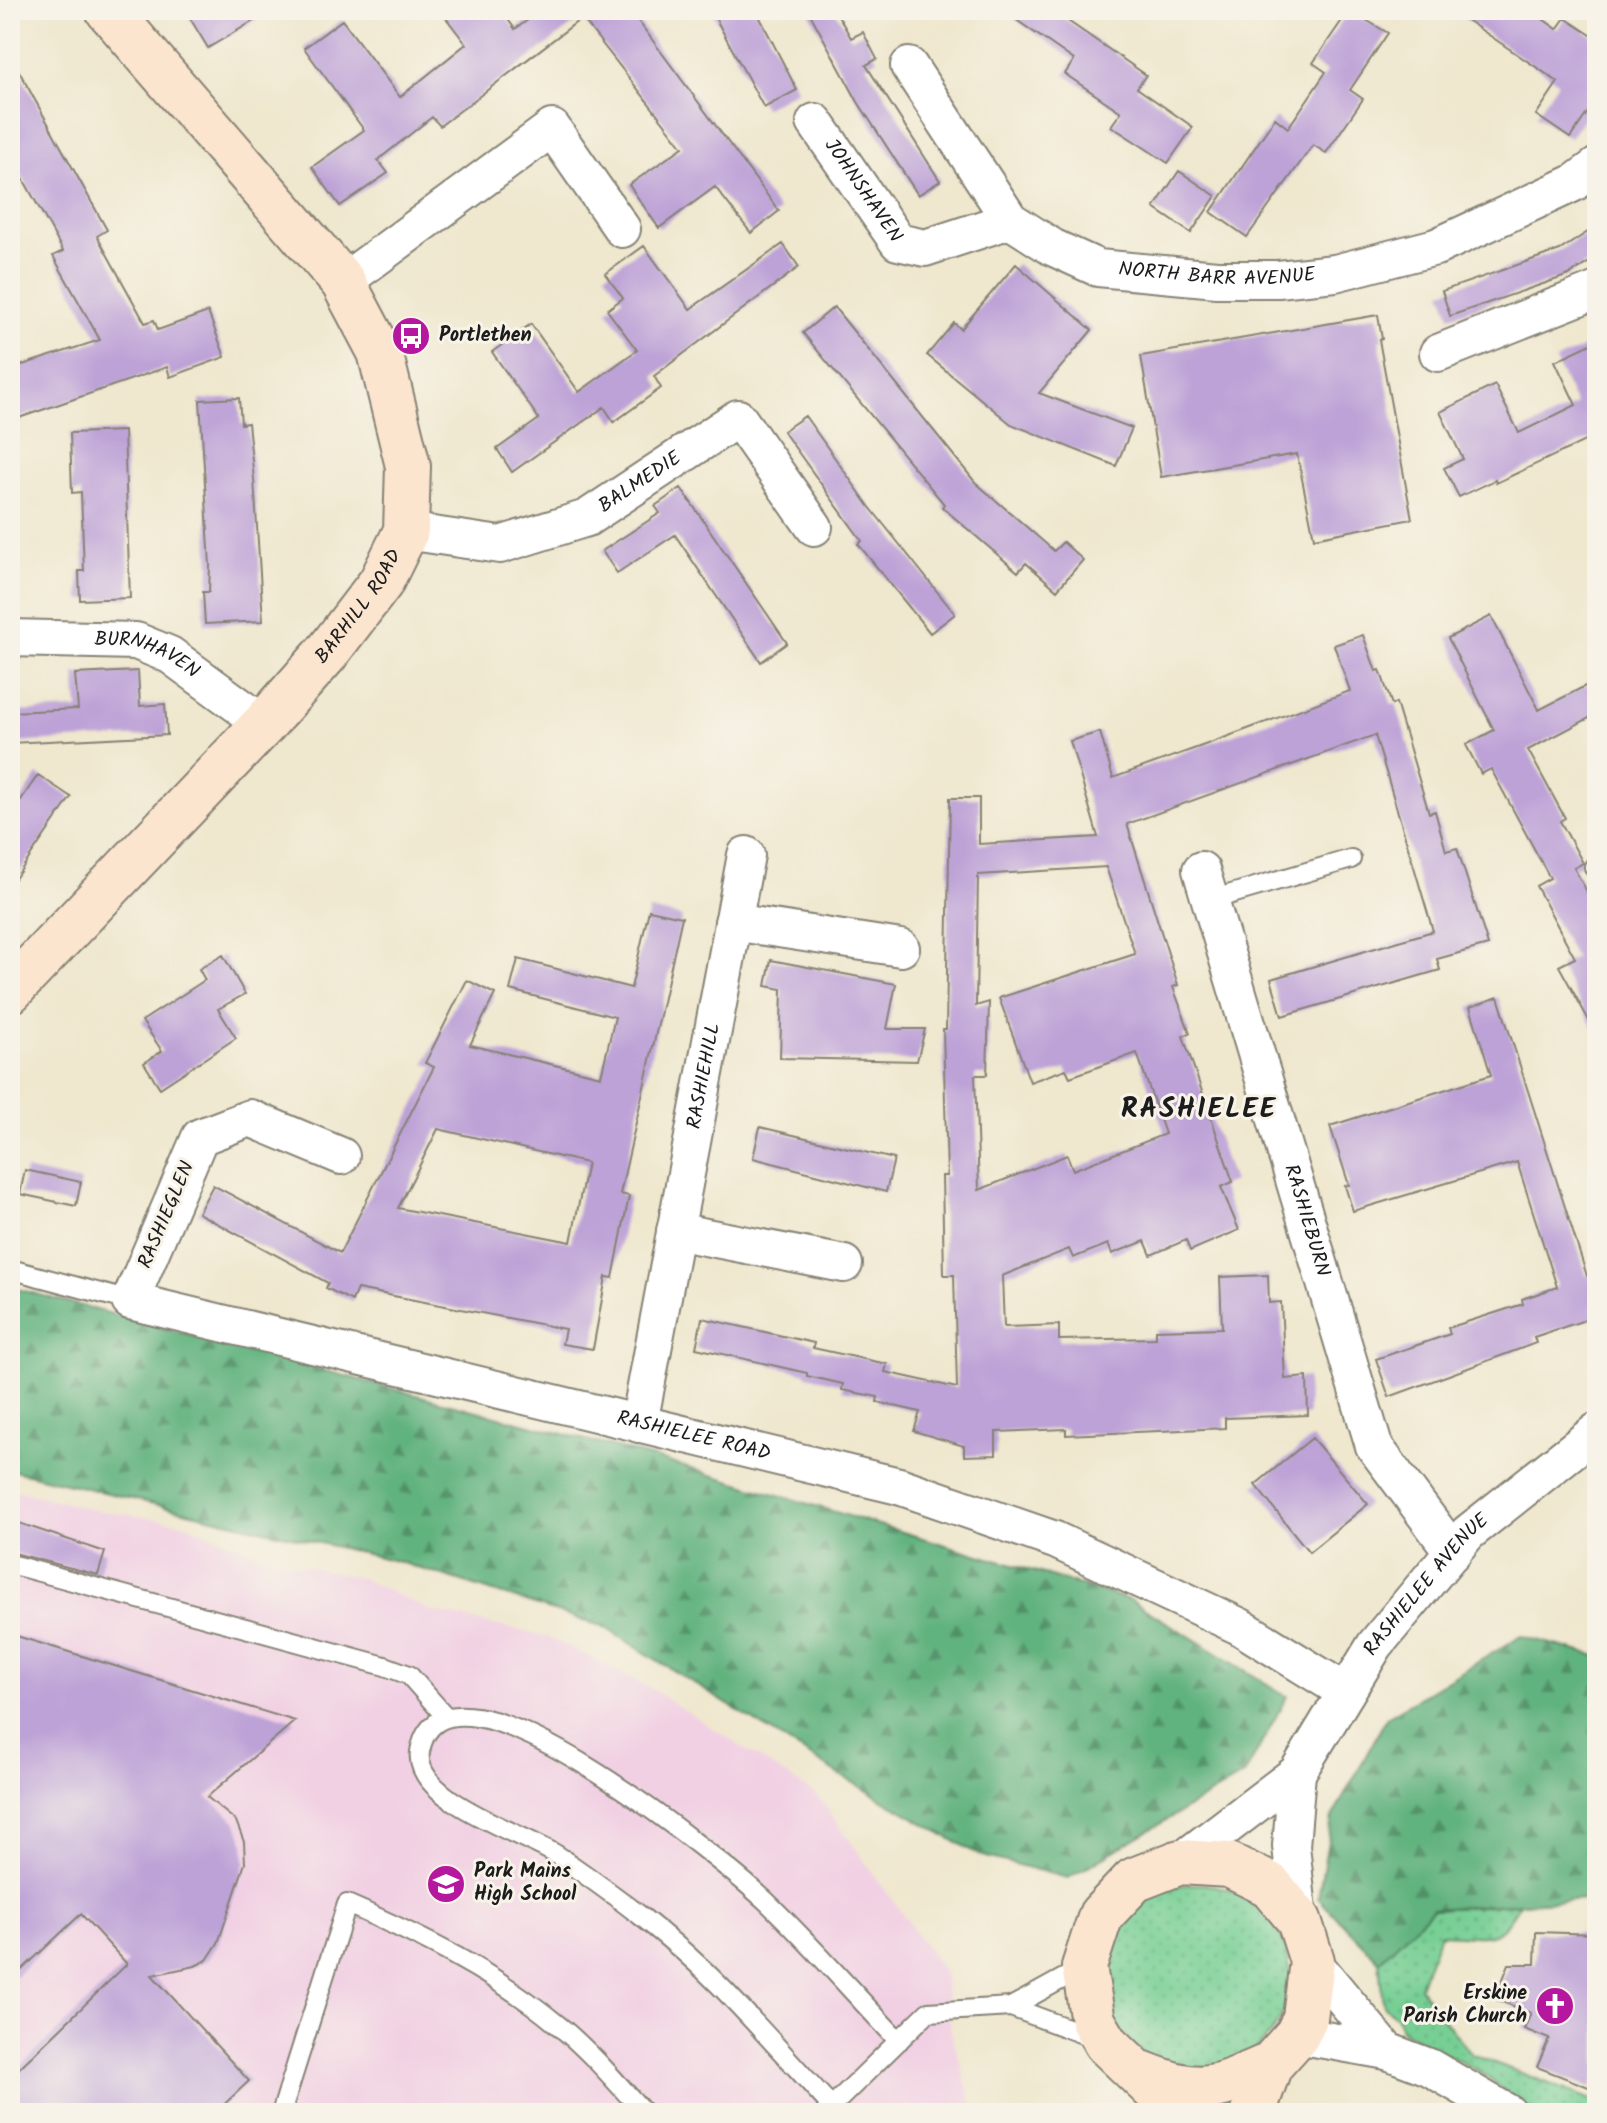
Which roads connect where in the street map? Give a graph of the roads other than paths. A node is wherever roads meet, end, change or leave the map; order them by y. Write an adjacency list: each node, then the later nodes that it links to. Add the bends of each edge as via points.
1 (108, 10): 7 (street, BARHILL ROAD)
2 (909, 66): 5 (street, NORTH BARR AVENUE)
3 (815, 122): 5 (street, JOHNSHAVEN, via 898,242 925,248)
4 (1597, 166): 5 (street, NORTH BARR AVENUE, via 1574,183 1436,247 1335,273 1278,279 1158,276 1098,268)
5 (1010, 220)
6 (622, 229): 7 (street, via 552,128)
7 (343, 282): 11 (street, BARHILL ROAD, via 380,352 408,466)
8 (1597, 290): 9 (street)
9 (1438, 353)
10 (814, 527): 11 (street, BALMEDIE, via 738,418 587,518 500,545)
11 (406, 531): 13 (street, BARHILL ROAD, via 381,582)
12 (10, 638): 13 (street, BURNHAVEN, via 136,641 170,655)
13 (264, 724): 19 (street, BARHILL ROAD)
14 (746, 855): 17 (street, RASHIEHILL)
15 (1351, 859): 16 (lane)
16 (1206, 885): 27 (street, RASHIEBURN, via 1374,1446)
17 (733, 922): 18 (street); 21 (street, RASHIEHILL)
18 (901, 948)
19 (10, 991)
20 (341, 1156): 24 (street, RASHIEGLEN, via 250,1118 200,1137)
21 (675, 1231): 22 (street); 25 (street, RASHIEHILL)
22 (844, 1264)
23 (10, 1269): 24 (lane, RASHIELEE ROAD)
24 (130, 1301): 25 (street, RASHIELEE ROAD)
25 (639, 1424): 29 (street, RASHIELEE ROAD, via 899,1486 1055,1540 1239,1626)
26 (1597, 1431): 27 (street, RASHIELEE AVENUE, via 1468,1533)
27 (1453, 1552): 29 (street, RASHIELEE AVENUE, via 1375,1645)
28 (10, 1564): 30 (lane, via 385,1666 409,1675)
29 (1346, 1692): 31 (street, RASHIELEE AVENUE)
30 (446, 1717): 37 (lane, via 478,1716 527,1734 605,1776 683,1830 766,1902); 41 (lane, via 420,1752 420,1768 429,1783 554,1853 639,1913 720,1986)
31 (1297, 1773): 32 (street, RASHIELEE AVENUE); 33 (street, RASHIELEE AVENUE, via 1291,1846)
32 (1180, 1862): 33 (street, via 1229,1865 1270,1885); 35 (street, via 1134,1880 1101,1915)
33 (1299, 1920): 34 (street)
34 (1312, 1961): 38 (street, via 1305,2018); 39 (street)
35 (1084, 1967): 36 (lane); 40 (street, via 1093,2021)
36 (1011, 2007): 37 (lane, via 928,2012); 40 (lane)
37 (899, 2041): 41 (lane)
38 (1283, 2050): 39 (street); 40 (street, via 1217,2089 1179,2088); 45 (street)
39 (1387, 2051): 46 (street, via 1429,2067)
40 (1120, 2057): 44 (street)
41 (829, 2110)
42 (288, 2113): 43 (lane, via 283,2107 347,1904 396,1925 515,1992 560,2026)
43 (644, 2113)
44 (1179, 2113)
45 (1253, 2113)
46 (1508, 2113)

